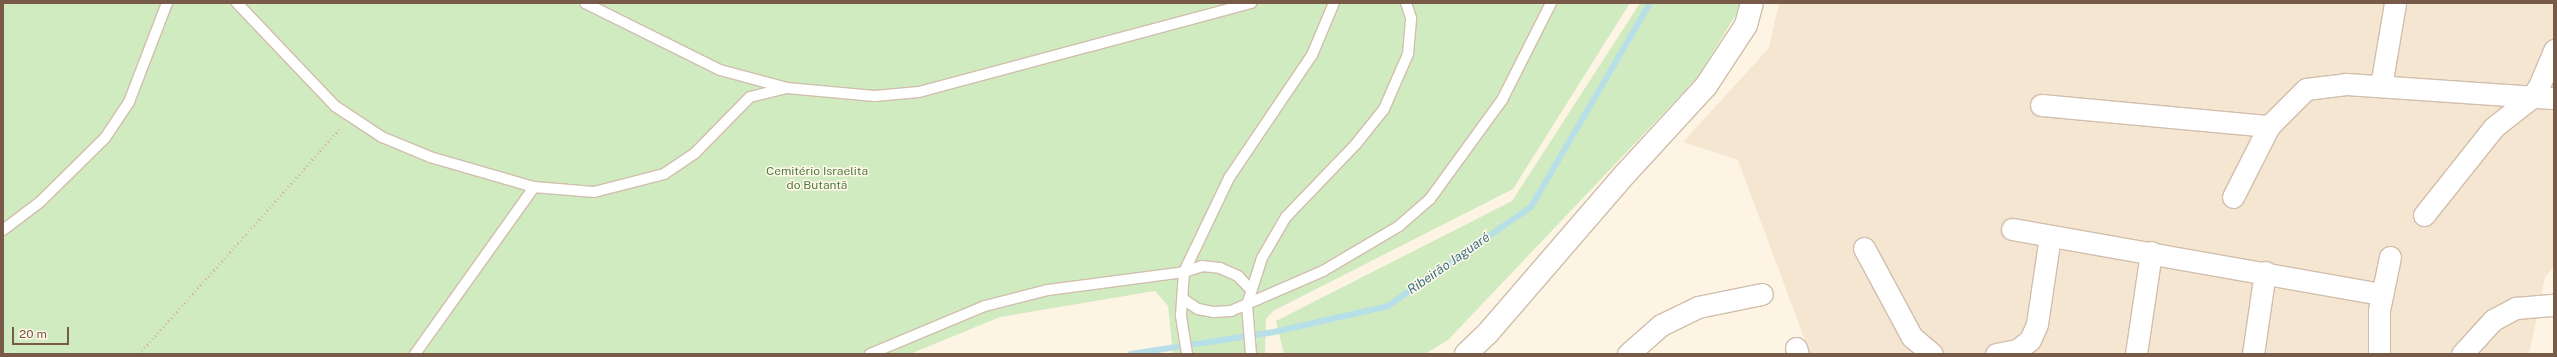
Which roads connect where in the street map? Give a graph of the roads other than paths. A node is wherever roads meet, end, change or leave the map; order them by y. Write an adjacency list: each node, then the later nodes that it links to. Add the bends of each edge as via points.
1 (167, 3): 21 (lane, via 129,102 105,138 40,202)
2 (237, 3): 17 (lane, via 335,106 382,136 430,157)
3 (585, 3): 12 (lane, via 720,70)
4 (1251, 3): 12 (lane, via 919,92 875,96)
5 (1334, 3): 26 (lane, via 1312,54 1229,178)
6 (1406, 3): 28 (lane, via 1411,18 1408,54 1384,109 1356,144 1286,217 1262,258)
7 (1551, 3): 32 (lane, via 1502,100 1430,199 1399,226 1363,249)
8 (1752, 3): 38 (main road, via 1746,25 1706,86 1627,172 1487,334)
9 (2395, 3): 11 (street)
10 (2554, 50): 13 (street, via 2539,86)
11 (2380, 86): 13 (street); 16 (street, via 2346,84 2306,89)
12 (787, 88): 17 (lane, via 750,97 695,153 664,174 594,192)
13 (2531, 98): 14 (street); 19 (street, via 2494,127)
14 (2554, 98)
15 (2041, 105): 16 (street)
16 (2269, 126): 18 (street)
17 (534, 187): 34 (lane)
18 (2233, 197)
19 (2424, 215)
20 (2012, 229): 22 (street)
21 (3, 230)
22 (2050, 236): 24 (street); 41 (street, via 2037,324 2030,340 2017,350)
23 (1864, 248): 40 (street, via 1912,337)
24 (2150, 252): 27 (street); 42 (street)
25 (2390, 257): 30 (street)
26 (1184, 272): 28 (lane, via 1202,266 1220,268 1238,276); 31 (lane); 35 (lane, via 1048,290 985,306)
27 (2265, 272): 30 (street); 43 (street)
28 (1250, 289): 32 (lane)
29 (1762, 294): 39 (street, via 1698,307 1661,325)
30 (2382, 294): 44 (street, via 2379,310)
31 (1183, 299): 32 (lane, via 1198,309 1214,312 1231,311); 36 (lane, via 1181,315)
32 (1247, 305): 37 (lane)
33 (2554, 305): 45 (street, via 2516,308 2493,320)
34 (415, 354)
35 (870, 354)
36 (1187, 354)
37 (1251, 354)
38 (1466, 354)
39 (1628, 354)
40 (1932, 354)
41 (1996, 354)
42 (2136, 354)
43 (2253, 354)
44 (2379, 354)
45 (2462, 354)

